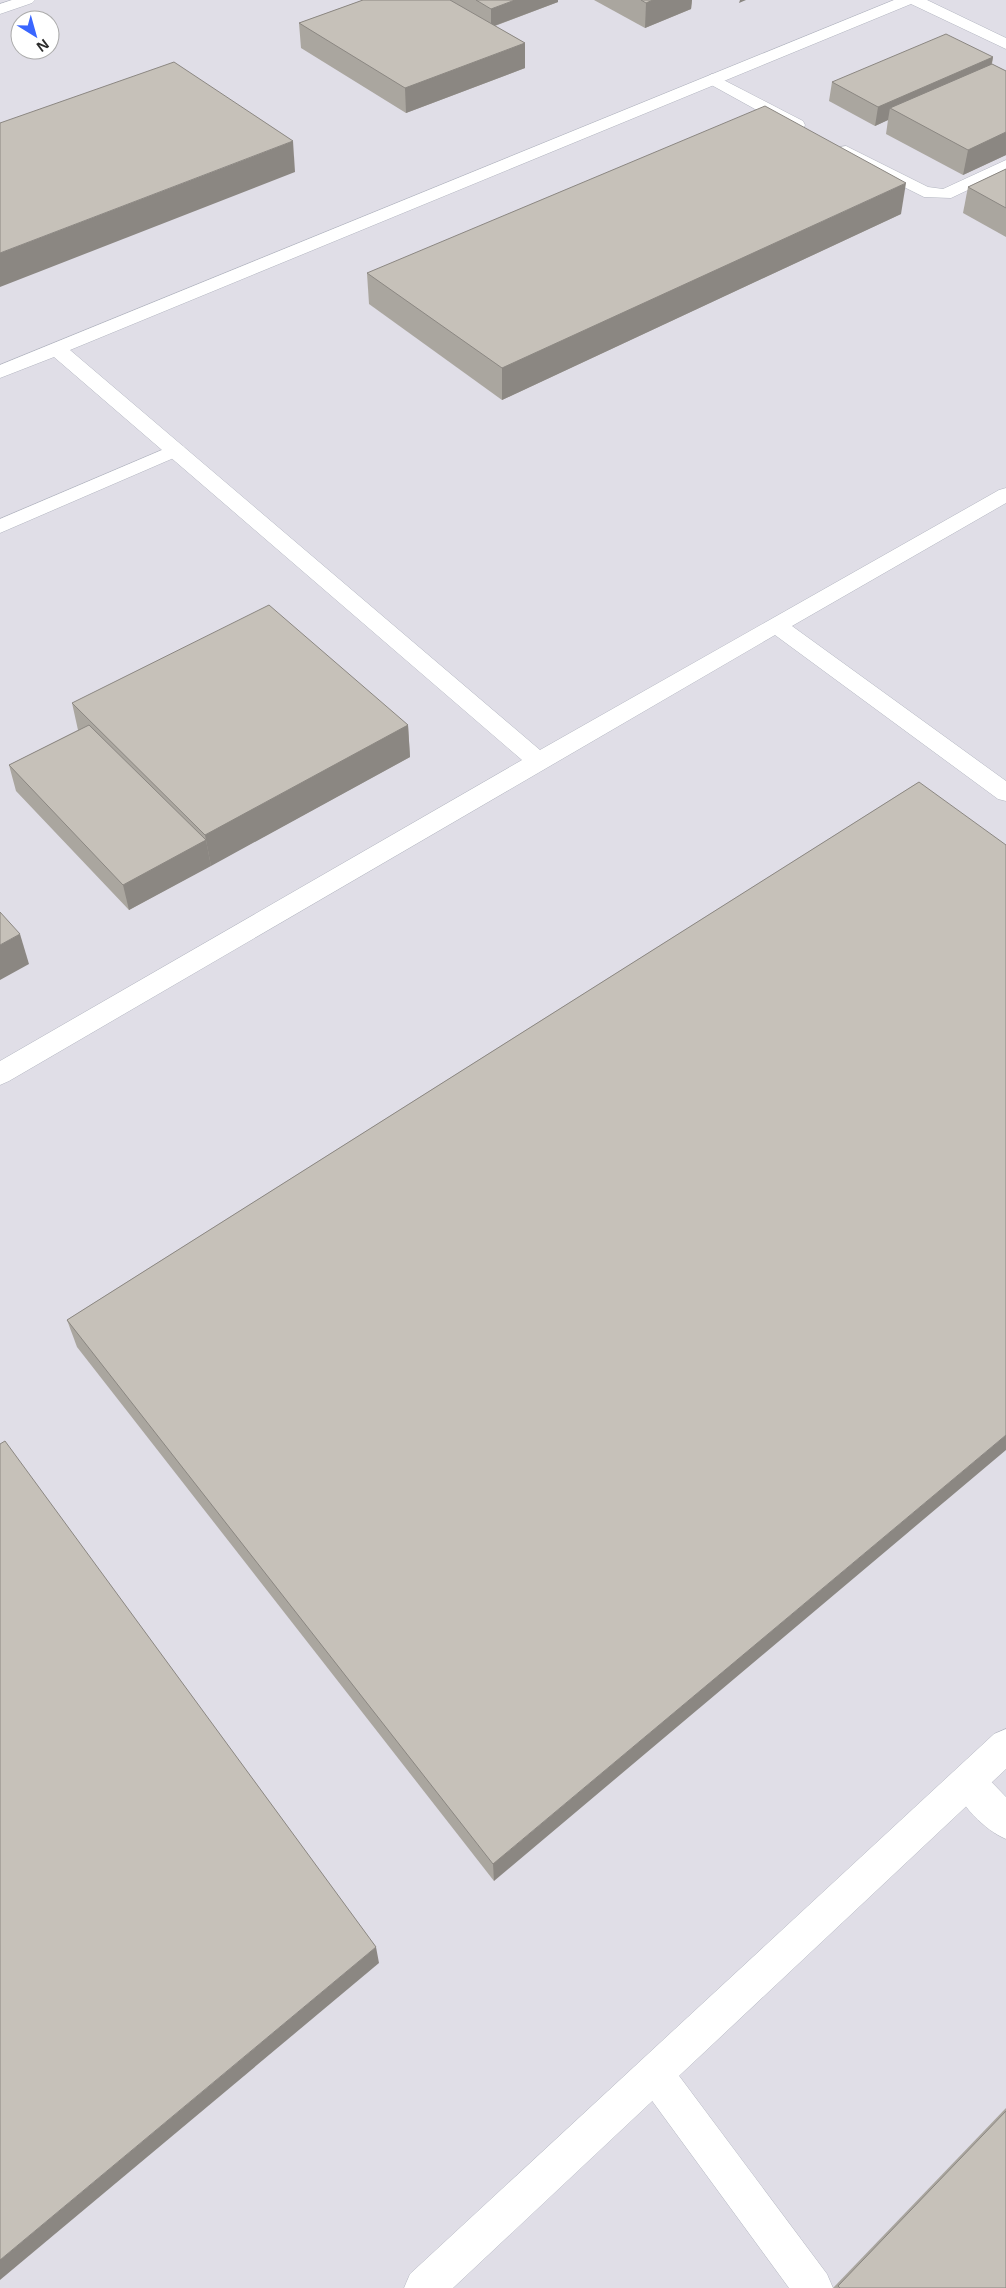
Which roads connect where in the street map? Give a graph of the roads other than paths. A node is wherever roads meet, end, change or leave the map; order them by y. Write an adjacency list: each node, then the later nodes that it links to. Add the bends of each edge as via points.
1 (27, 0): 4 (street)
2 (907, 0): 6 (street)
3 (915, 0): 5 (street)
4 (0, 9)
5 (1006, 44)
6 (712, 80): 7 (street); 10 (street)
7 (810, 131)
8 (836, 145): 9 (street, via 931,193 945,194)
9 (1006, 165)
10 (57, 348): 11 (street); 12 (street)
11 (0, 372)
12 (176, 450): 14 (street); 16 (street)
13 (1006, 494): 15 (street)
14 (0, 527)
15 (776, 625): 16 (street); 17 (street)
16 (538, 761): 18 (street)
17 (1006, 793)
18 (0, 1074)
19 (1006, 1746): 20 (street)
20 (968, 1782): 21 (street); 22 (street)
21 (1006, 1822)
22 (655, 2074): 23 (street); 24 (street)
23 (424, 2288)
24 (812, 2288)

